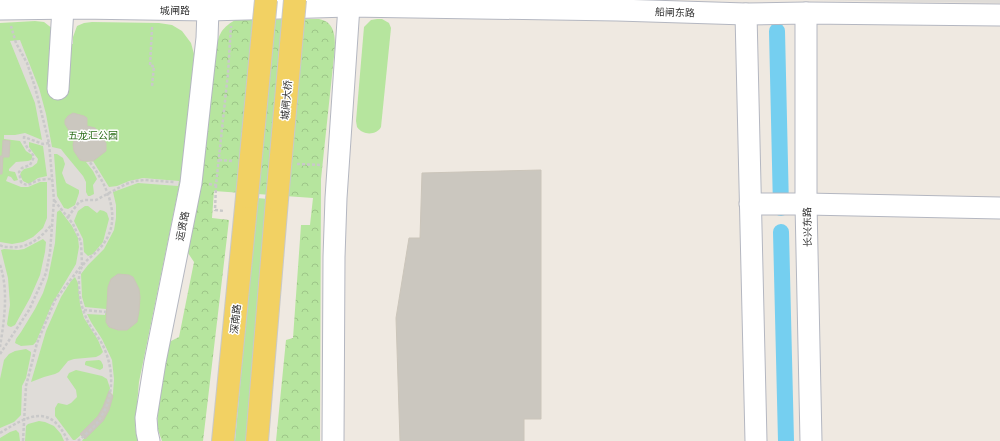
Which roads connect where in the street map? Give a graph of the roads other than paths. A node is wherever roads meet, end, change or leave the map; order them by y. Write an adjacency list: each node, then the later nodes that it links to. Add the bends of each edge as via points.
1 (266, 0): 15 (main road, 深南路, bridge)
2 (295, 0): 16 (main road, 城闸大桥, bridge)
3 (349, 6): 5 (street, 城闸路); 7 (street, 船闸东路); 17 (street, via 334,257)
4 (63, 8): 5 (street, 城闸路); 9 (street, 城闸路); 10 (street)
5 (208, 10): 14 (street, 运贤路, via 191,183 147,411)
6 (806, 13): 7 (street, 船闸东路); 8 (street, 船闸东路); 12 (street, 长兴东路)
7 (746, 14): 11 (street)
8 (1000, 15)
9 (6, 20)
10 (58, 89)
11 (750, 204): 12 (street); 18 (street)
12 (806, 204): 13 (street); 19 (street, 长兴东路)
13 (1000, 208)
14 (149, 441)
15 (223, 441)
16 (257, 441)
17 (333, 441)
18 (756, 441)
19 (811, 441)

